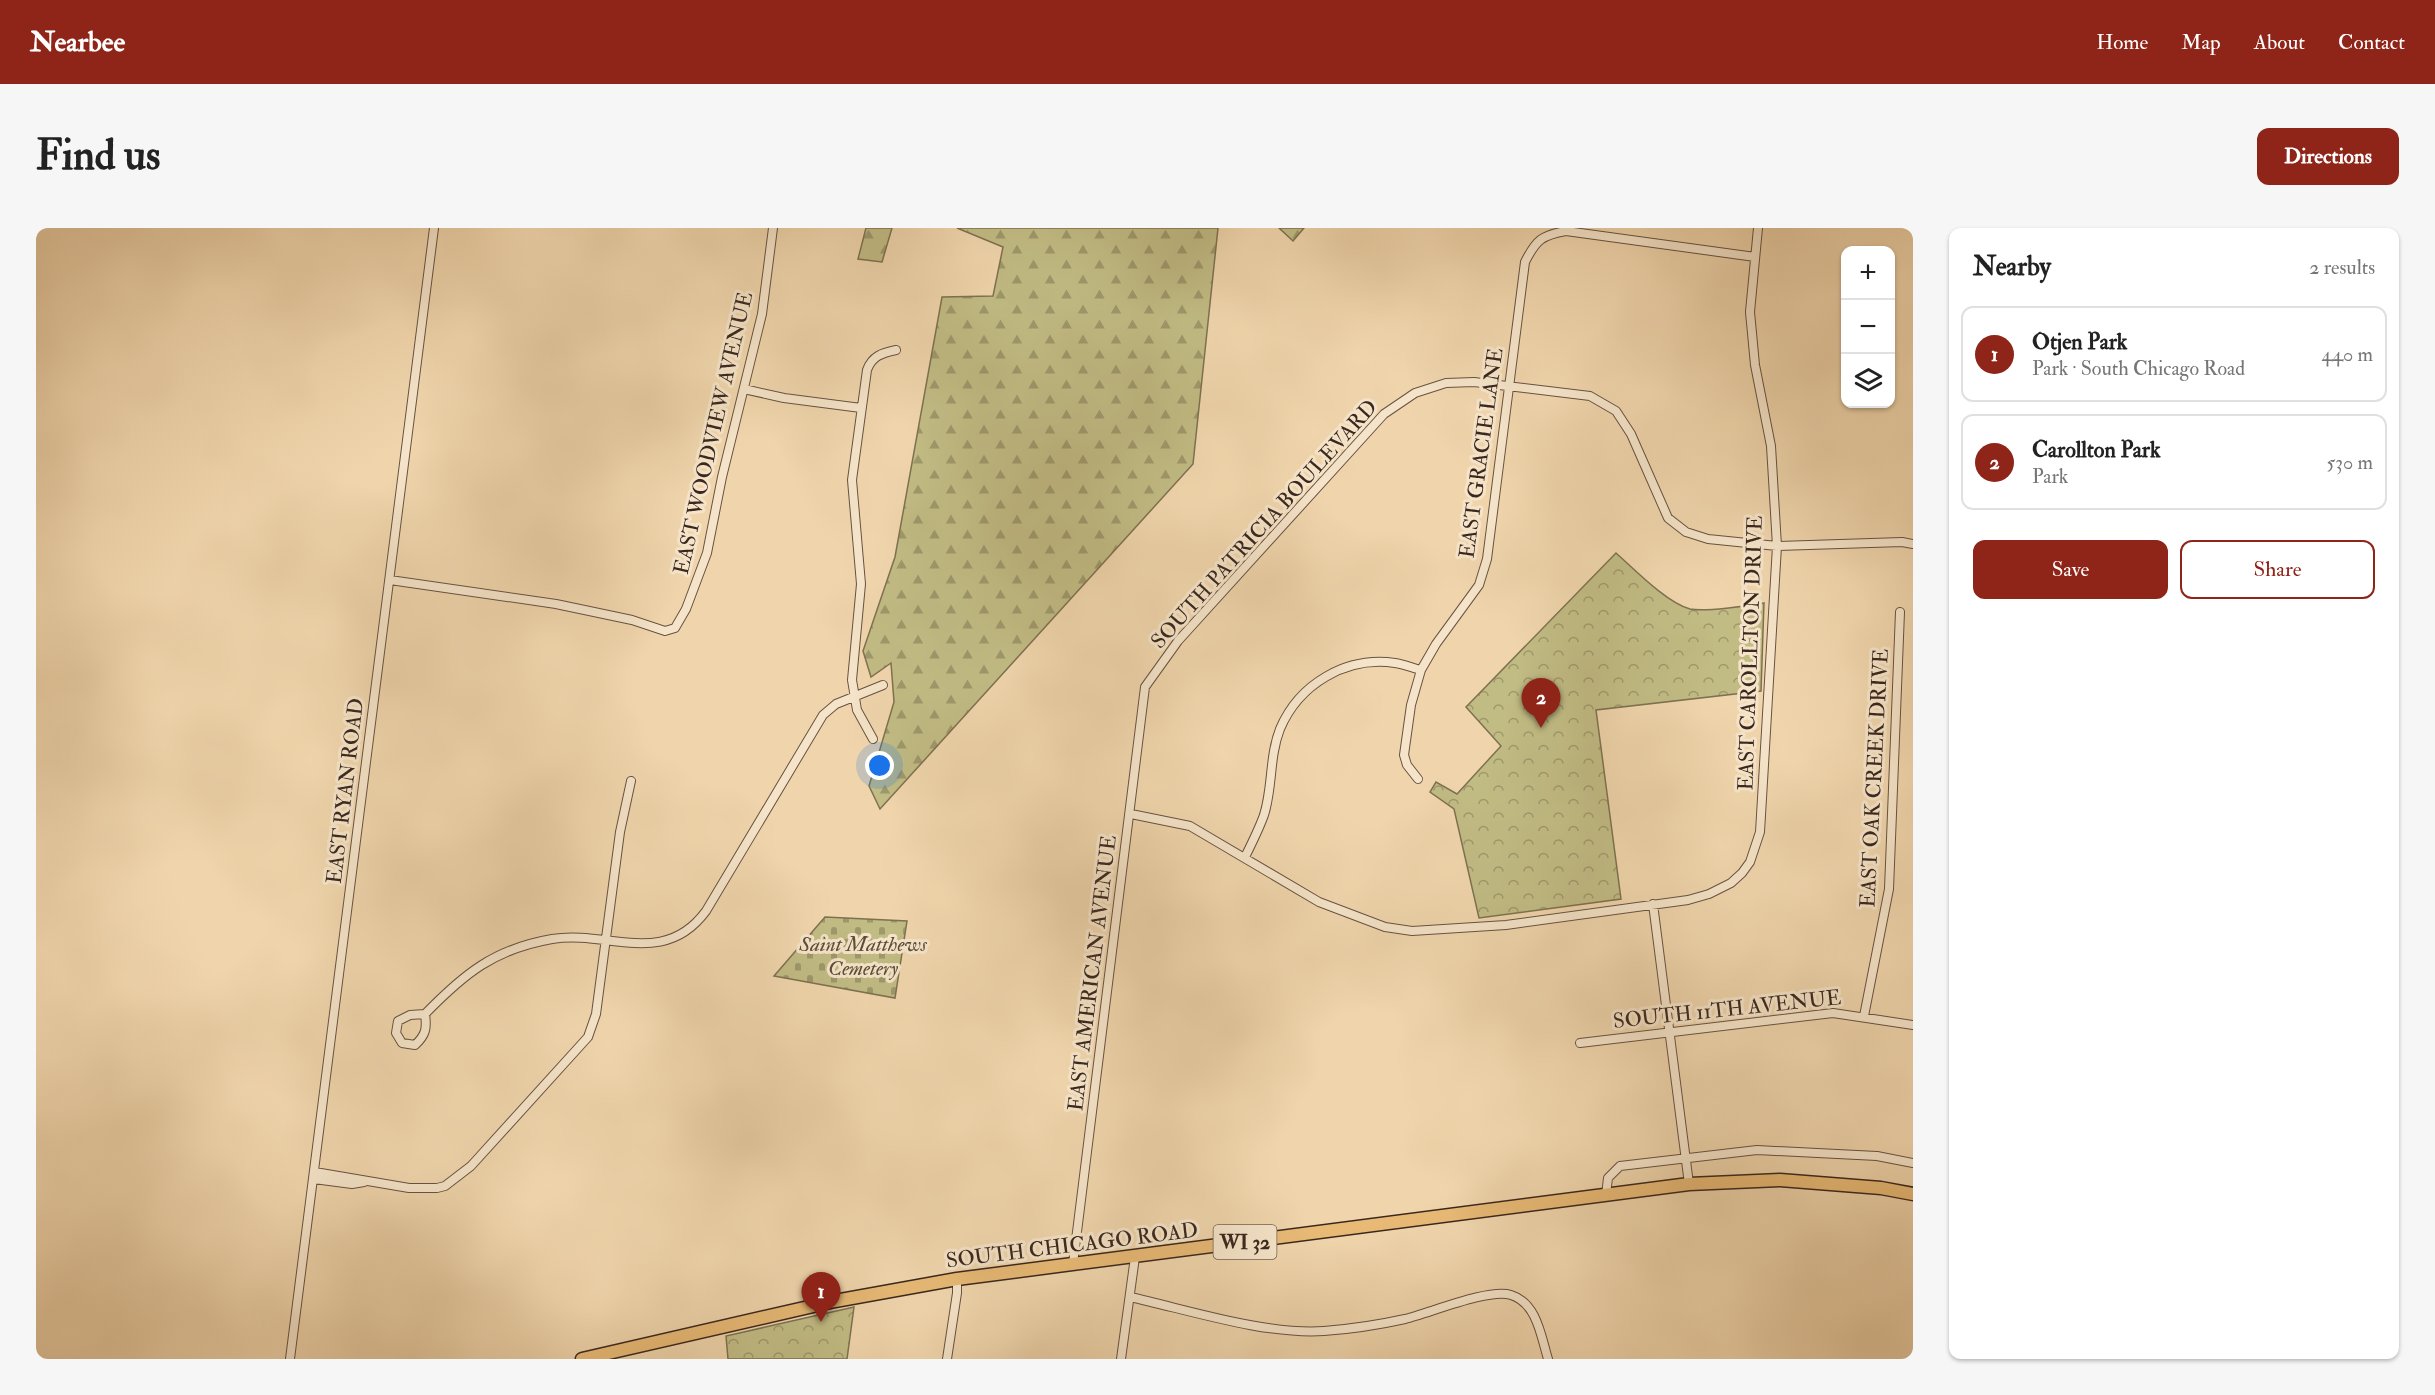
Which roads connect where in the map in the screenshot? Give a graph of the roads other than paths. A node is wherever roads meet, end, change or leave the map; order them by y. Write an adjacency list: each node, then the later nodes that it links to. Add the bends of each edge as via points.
1 (434, 228): 11 (street, EAST RYAN ROAD)
2 (773, 228): 7 (street, EAST WOODVIEW AVENUE, via 762,314)
3 (1758, 228): 4 (street, EAST CAROLLTON DRIVE)
4 (1755, 257): 6 (street, EAST GRACIE LANE, via 1566,231 1549,233 1534,244 1525,262); 10 (street, EAST CAROLLTON DRIVE, via 1750,312 1755,365 1771,446)
5 (896, 350): 8 (street, via 869,364)
6 (1509, 386): 10 (street, SOUTH PATRICIA BOULEVARD, via 1590,396 1616,411 1631,434 1668,518 1686,532 1708,539); 13 (street, EAST GRACIE LANE, via 1479,585); 15 (street, SOUTH PATRICIA BOULEVARD, via 1446,383 1415,393 1384,414 1178,641)
7 (744, 389): 8 (street); 11 (street, EAST WOODVIEW AVENUE, via 701,574 679,624 671,630 556,604)
8 (861, 408): 16 (street, via 852,480 861,584 853,671)
9 (1913, 544): 10 (street, SOUTH PATRICIA BOULEVARD)
10 (1777, 546): 22 (street, EAST CAROLLTON DRIVE, via 1757,847 1742,873 1721,889 1688,900)
11 (390, 580): 31 (street, EAST RYAN ROAD)
12 (1900, 612): 25 (street, EAST OAK CREEK DRIVE, via 1889,889)
13 (1421, 670): 18 (street, EAST GRACIE LANE, via 1404,755); 21 (street, via 1394,663 1358,664 1328,673 1299,698 1281,728 1272,755 1264,814)
14 (883, 685): 16 (street)
15 (1145, 687): 20 (street, EAST AMERICAN AVENUE)
16 (855, 695): 17 (street, via 860,718); 23 (street, via 830,709 813,729 698,922 683,934 658,944)
17 (873, 740)
18 (1418, 779)
19 (631, 781): 23 (street)
20 (1131, 814): 21 (street, EAST CAROLLTON DRIVE, via 1190,826); 36 (street, EAST AMERICAN AVENUE)
21 (1245, 857): 22 (street, EAST CAROLLTON DRIVE, via 1319,902 1367,922 1412,932 1506,925)
22 (1653, 904): 27 (street)
23 (606, 940): 24 (street, via 553,939 507,952 462,978); 31 (street, via 596,1014 588,1037 460,1176 445,1186 423,1188 352,1184)
24 (424, 1014): 24 (street, via 398,1021 396,1033 402,1043 415,1044 424,1037)
25 (1864, 1016): 26 (street, SOUTH 11TH AVENUE); 27 (street, SOUTH 11TH AVENUE, via 1833,1013)
26 (1913, 1025)
27 (1670, 1032): 28 (street, SOUTH 11TH AVENUE); 29 (street)
28 (1580, 1043)
29 (1685, 1159): 30 (street, via 1758,1150 1877,1156); 32 (street); 34 (street, via 1620,1166 1608,1178)
30 (1913, 1163)
31 (314, 1175): 39 (street, EAST RYAN ROAD)
32 (1689, 1184): 33 (main road, SOUTH CHICAGO ROAD / WI 32, via 1780,1180); 34 (main road, SOUTH CHICAGO ROAD / WI 32)
33 (1913, 1194)
34 (1606, 1195): 35 (main road, SOUTH CHICAGO ROAD / WI 32)
35 (1135, 1257): 36 (main road, SOUTH CHICAGO ROAD / WI 32); 38 (street)
36 (1073, 1264): 37 (main road, SOUTH CHICAGO ROAD / WI 32)
37 (957, 1279): 40 (main road, SOUTH CHICAGO ROAD / WI 32, via 835,1301); 41 (street)
38 (1130, 1297): 42 (street); 43 (street, via 1273,1329 1321,1331 1392,1322 1504,1293 1518,1298 1534,1313)
39 (290, 1359)
40 (582, 1359)
41 (946, 1359)
42 (1121, 1359)
43 (1548, 1359)

